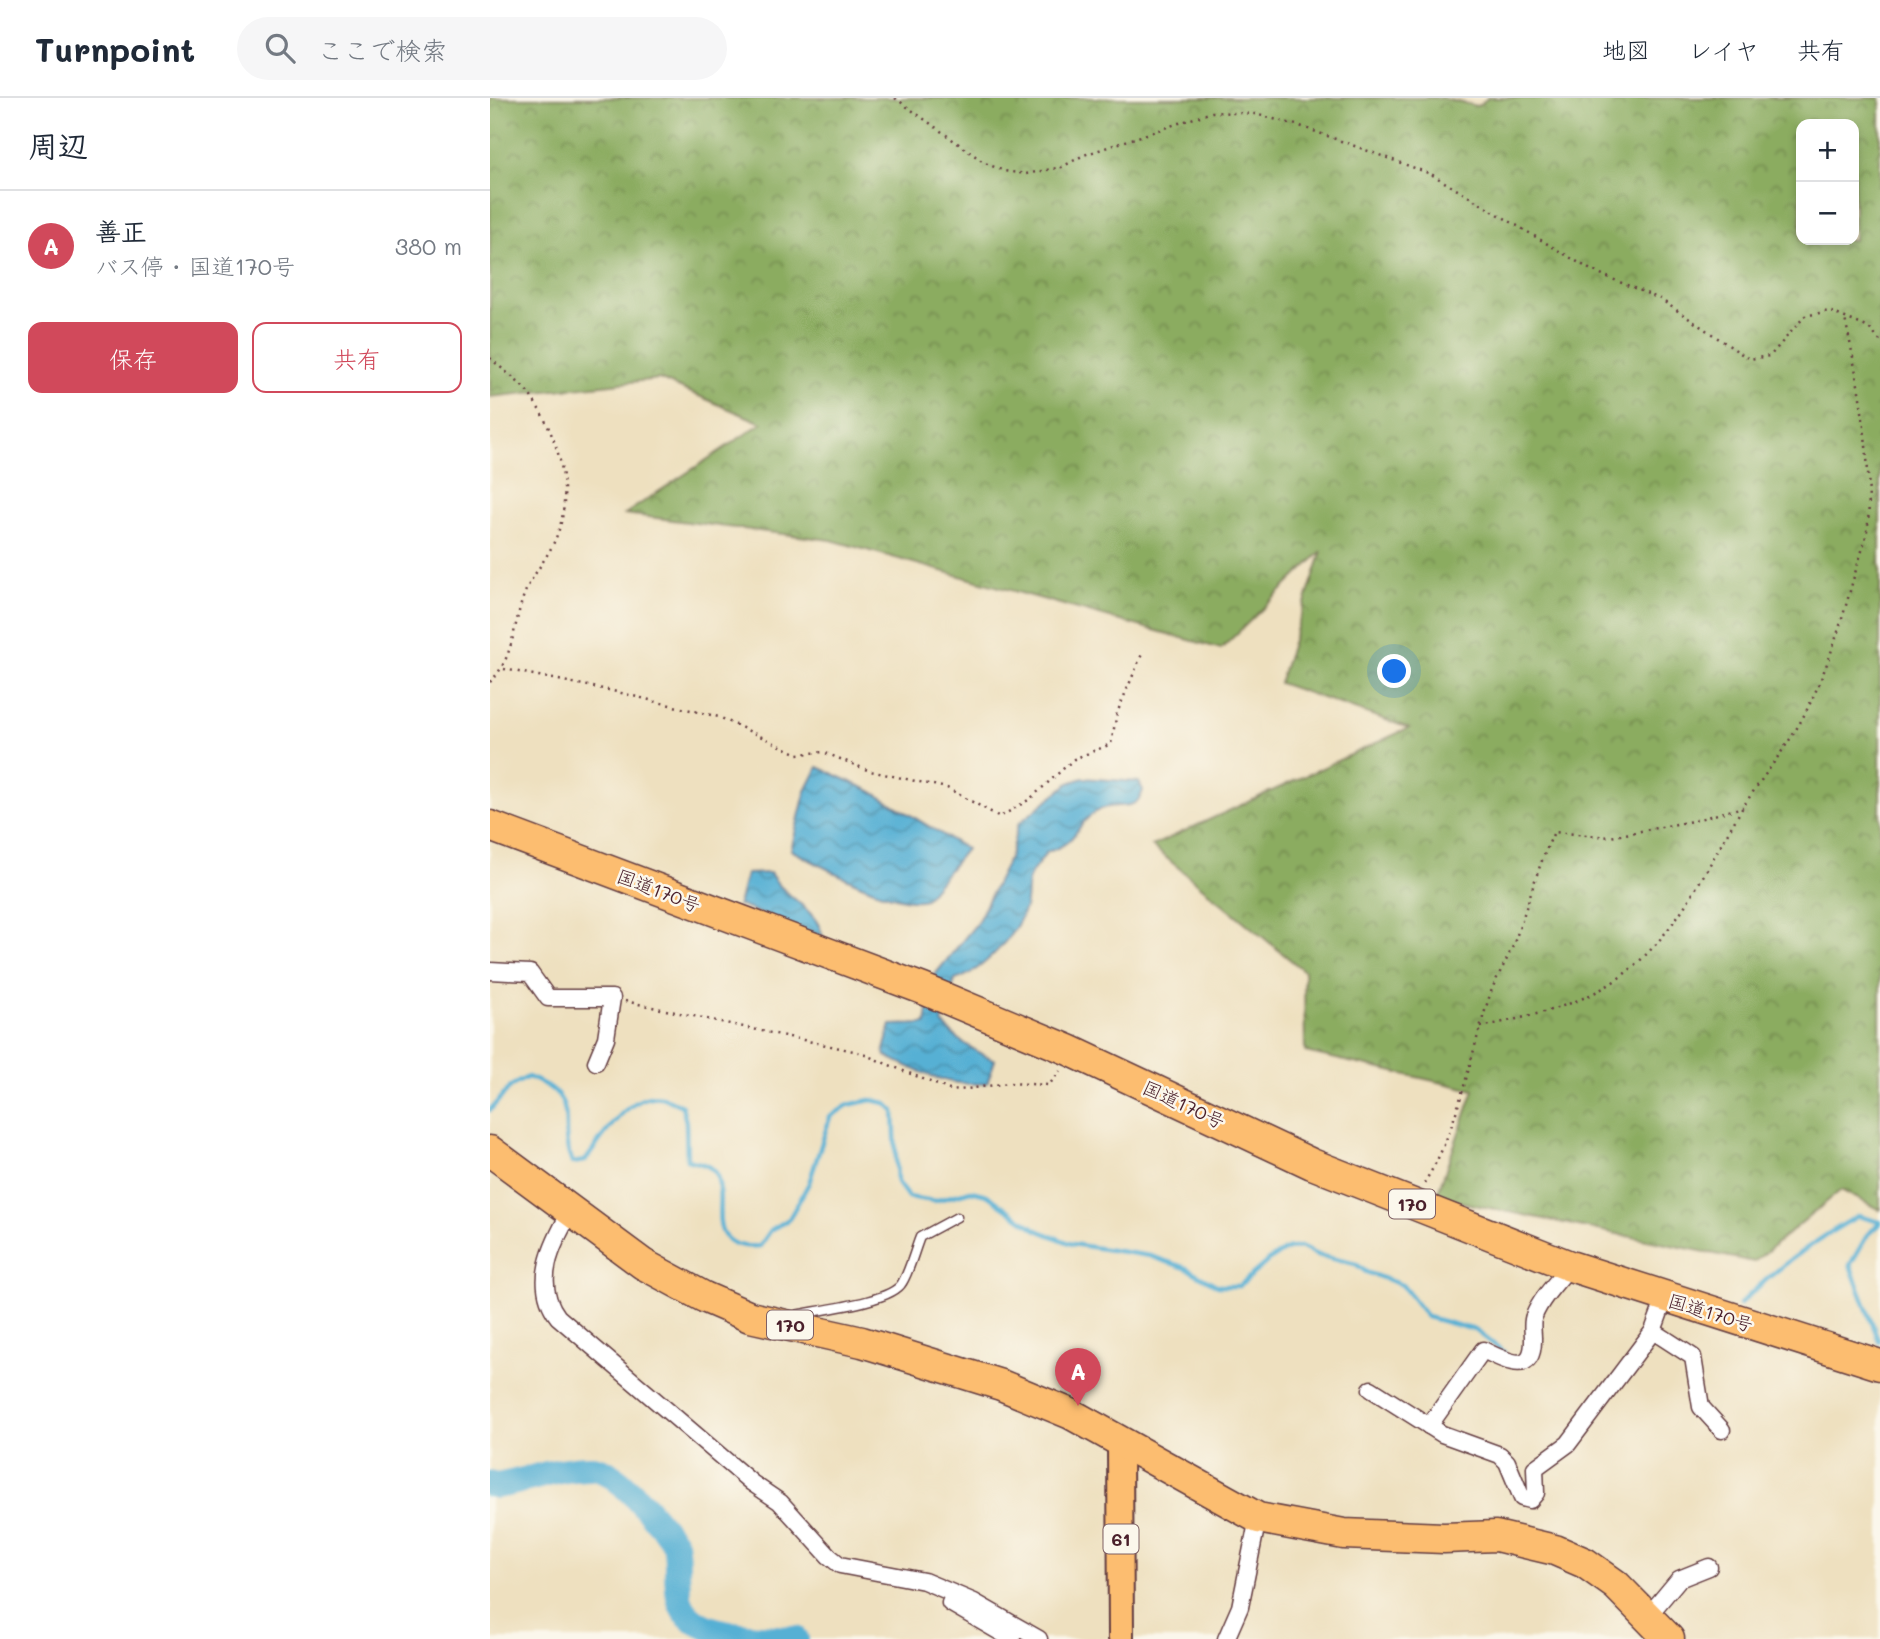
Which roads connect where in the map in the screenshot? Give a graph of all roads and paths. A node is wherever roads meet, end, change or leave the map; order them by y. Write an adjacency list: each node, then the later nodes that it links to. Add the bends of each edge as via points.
1 (895, 98): 2 (path, via 985,163 1026,174 1062,167 1084,155 1212,112 1255,114 1431,174 1591,270 1660,299 1748,359 1770,356 1805,316 1829,311)
2 (1845, 319): 3 (path, via 1869,328); 8 (path, via 1858,400 1868,526 1840,629 1819,680 1795,731)
3 (1880, 341)
4 (490, 358): 6 (path, via 528,392 545,420 566,499 545,562 524,592)
5 (1142, 654): 6 (path, via 1117,713 1111,744 1074,758 1030,799 1000,817 947,788 870,771 822,752 798,754 719,717)
6 (504, 669): 7 (path)
7 (490, 682)
8 (1743, 807): 12 (path, via 1674,922 1625,974 1551,1011); 12 (path, via 1609,837 1554,832 1537,867)
9 (491, 827): 13 (highway, 国道170号 / 170, via 923,989)
10 (490, 971): 11 (street, via 530,973 548,998)
11 (612, 998): 13 (path, via 858,1052 952,1091 1009,1083 1049,1085); 14 (street, via 606,1038)
12 (1481, 1027): 16 (path, via 1452,1130 1423,1184)
13 (1076, 1053): 16 (highway, 国道170号 / 170, via 1312,1164)
14 (596, 1062)
15 (490, 1152): 17 (highway, 170)
16 (1402, 1200): 19 (highway, 国道170号 / 170)
17 (571, 1211): 21 (highway, 170, via 643,1264 704,1297 750,1317); 30 (street, via 555,1239 545,1272 544,1288 558,1317 779,1502 834,1561 857,1570 924,1581)
18 (957, 1217): 21 (lane, via 920,1237 901,1286 874,1302 852,1302)
19 (1570, 1266): 20 (highway, 国道170号 / 170); 25 (street, via 1533,1317 1533,1352 1528,1359 1508,1362 1483,1350)
20 (1665, 1298): 22 (street); 23 (highway, 国道170号 / 170)
21 (780, 1323): 27 (highway, 170, via 874,1345 990,1381)
22 (1653, 1331): 25 (street, via 1568,1444 1535,1468 1536,1493 1530,1500 1516,1488 1500,1455); 26 (street, via 1693,1357 1701,1407)
23 (1880, 1365)
24 (1371, 1389): 25 (street)
25 (1429, 1426)
26 (1722, 1430)
27 (1120, 1440): 28 (highway, 170); 34 (main road, 61)
28 (1258, 1518): 31 (highway, 170, via 1344,1534 1496,1536 1527,1541 1585,1563); 35 (street, via 1240,1606)
29 (1709, 1567): 31 (street, via 1679,1579)
30 (954, 1594): 32 (street, via 950,1603); 33 (street)
31 (1648, 1616): 36 (highway, 170)
32 (1012, 1639)
33 (1040, 1639)
34 (1121, 1639)
35 (1226, 1639)
36 (1669, 1639)

